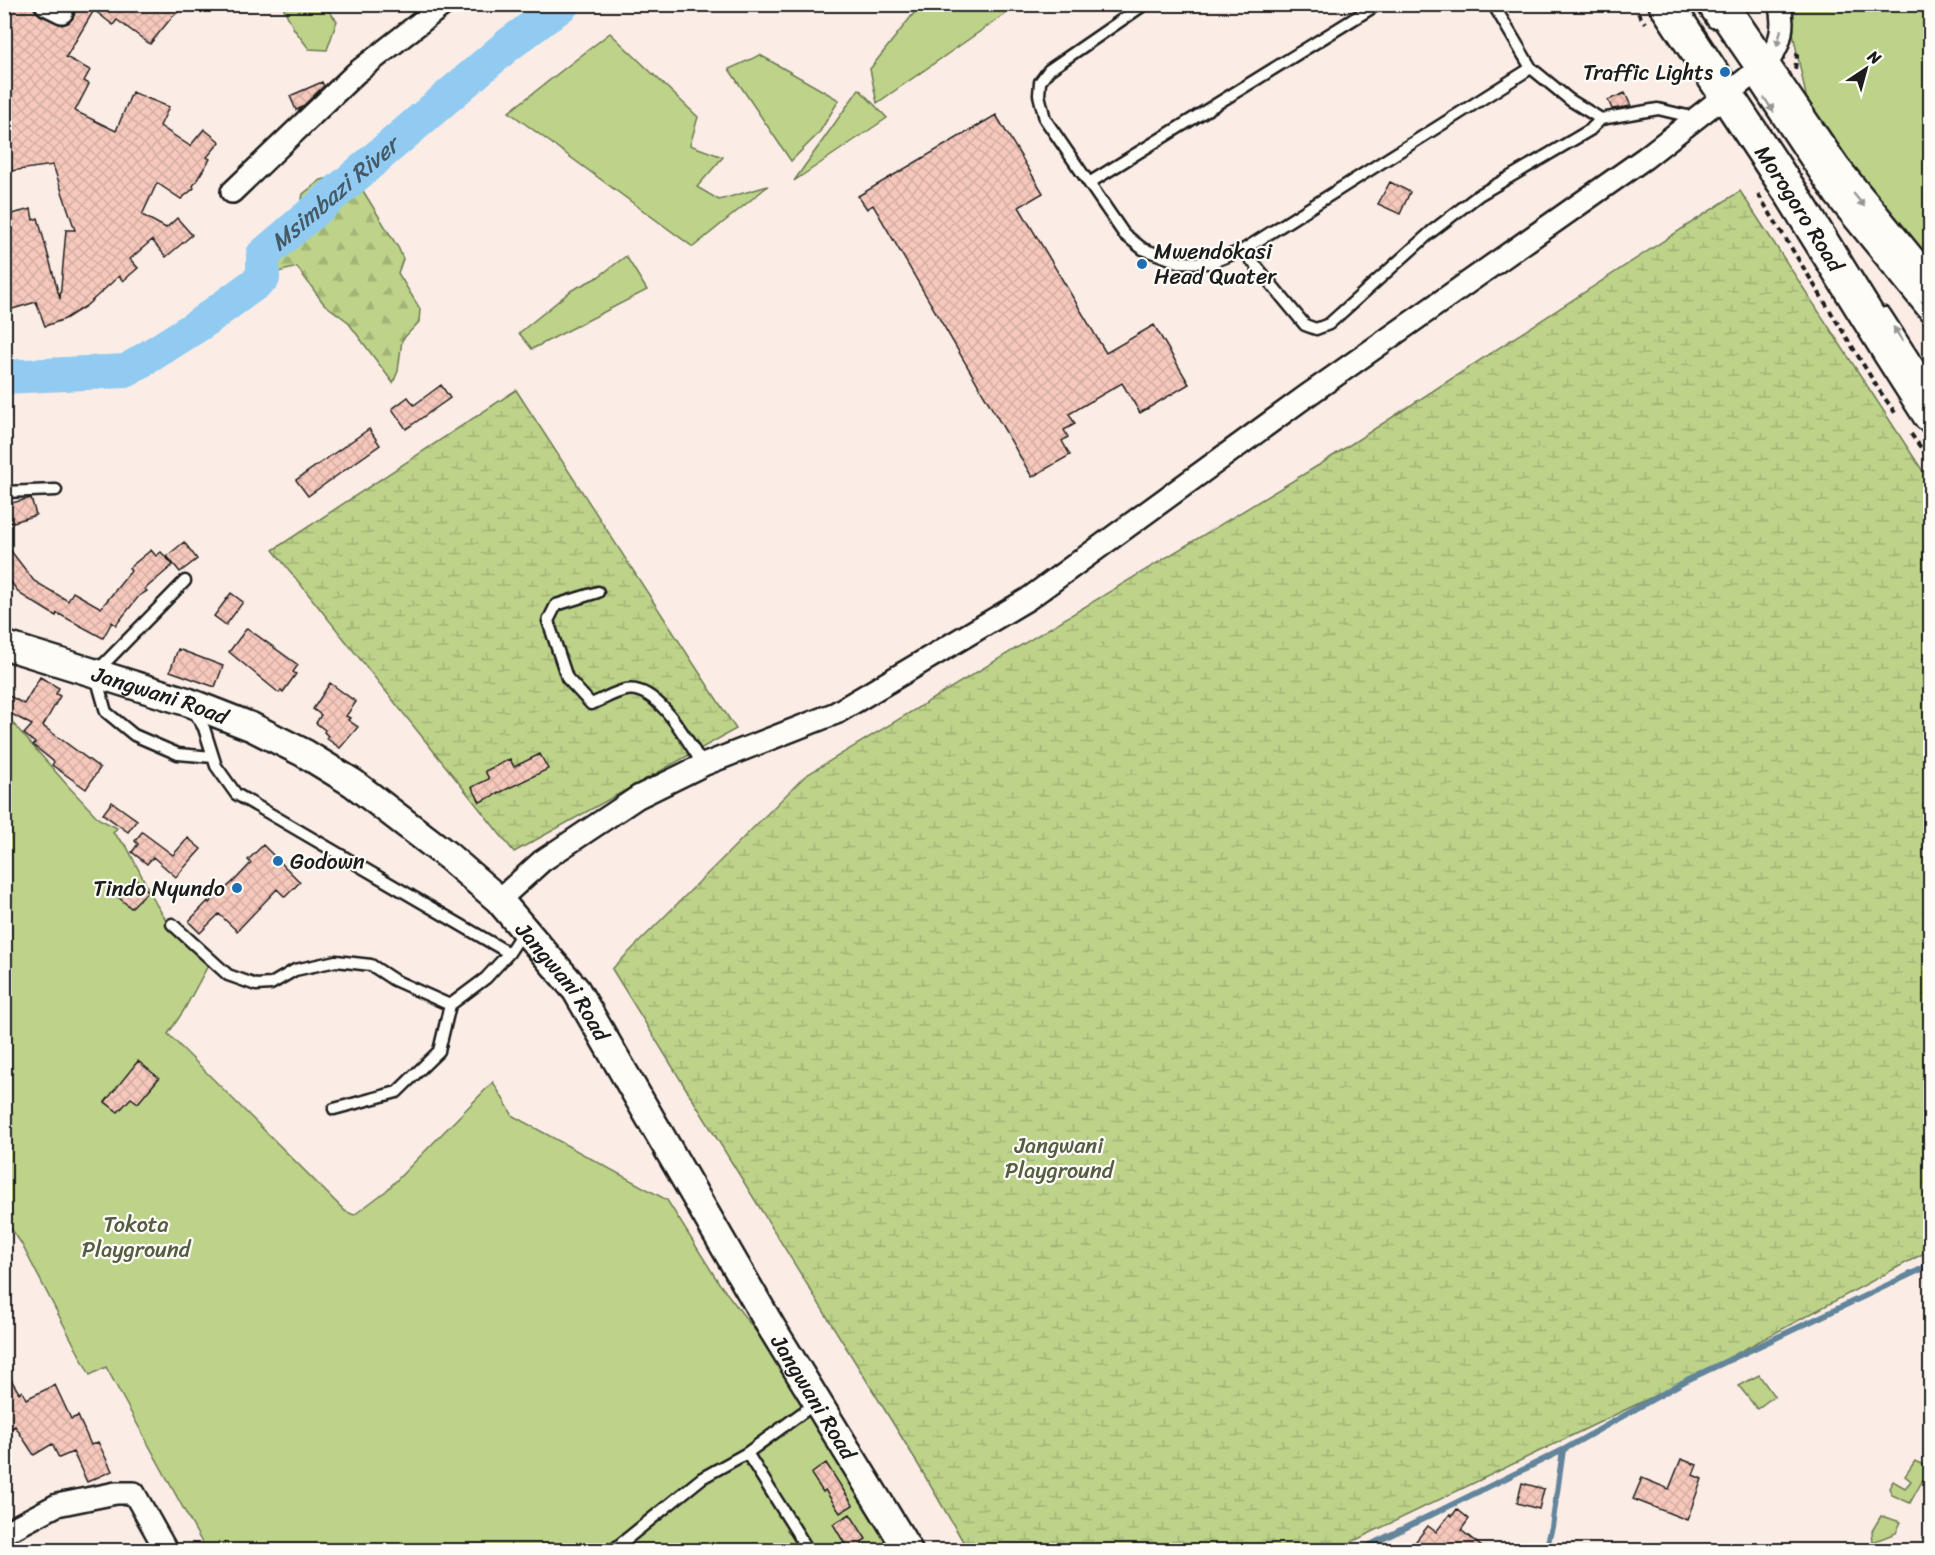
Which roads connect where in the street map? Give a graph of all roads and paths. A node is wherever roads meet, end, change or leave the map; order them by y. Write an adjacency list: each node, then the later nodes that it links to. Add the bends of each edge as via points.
1 (444, 4): 16 (street, via 356,73)
2 (1145, 4): 14 (lane, via 1049,70 1040,82 1045,118)
3 (1378, 4): 14 (lane)
4 (1493, 4): 10 (lane)
5 (1632, 4): 8 (path)
6 (1701, 4): 9 (lane, Morogoro Road)
7 (1779, 4): 11 (street, one-way to 11, via 1783,17 1778,47)
8 (1656, 14): 11 (highway, Morogoro Road)
9 (1718, 16): 11 (highway, Morogoro Road)
10 (1531, 68): 13 (lane); 17 (lane)
11 (1742, 80): 12 (street); 18 (highway, Morogoro Road, one-way to 18, via 1834,170); 20 (lane, Morogoro Road, one-way to 20, via 1831,199); 23 (highway, Morogoro Road)
12 (1696, 118): 13 (lane, via 1658,109); 33 (street, via 1028,599 836,713)
13 (1601, 119): 17 (lane, via 1590,130 1479,195 1431,232 1329,324 1316,329 1305,325)
14 (1089, 183): 17 (lane, via 1124,234 1163,258 1210,263)
15 (1752, 184): 22 (path)
16 (232, 192)
17 (1243, 250)
18 (1930, 287)
19 (1879, 304): 21 (lane, one-way to 19)
20 (1930, 320)
21 (1930, 383)
22 (1899, 417)
23 (1918, 420): 24 (path)
24 (1930, 460)
25 (56, 490): 26 (lane)
26 (4, 492)
27 (185, 581): 30 (lane)
28 (598, 592): 33 (lane, via 556,605 548,621 567,678 591,704 627,690 643,693 665,708)
29 (4, 645): 30 (street, Jangwani Road)
30 (95, 673): 31 (street, Jangwani Road); 32 (lane, via 106,712 134,735 178,754)
31 (188, 702): 32 (lane, via 204,728); 34 (street, Jangwani Road, via 252,727 353,783)
32 (213, 757): 37 (lane, via 236,794)
33 (703, 765): 34 (street, via 638,797 542,861)
34 (499, 900): 36 (street, Jangwani Road)
35 (172, 924): 38 (lane, via 228,975 256,985 272,984 295,970 336,961 371,965)
36 (524, 929): 37 (lane); 40 (street, Jangwani Road, via 576,990)
37 (509, 953): 38 (lane, via 486,978)
38 (450, 1005): 39 (lane, via 439,1051 397,1092)
39 (334, 1109)
40 (817, 1401): 41 (lane); 46 (street, Jangwani Road)
41 (747, 1452): 44 (lane, via 702,1478); 45 (lane)
42 (4, 1533): 43 (street, via 57,1505 116,1492 134,1493)
43 (166, 1551)
44 (613, 1551)
45 (808, 1551)
46 (908, 1551)

